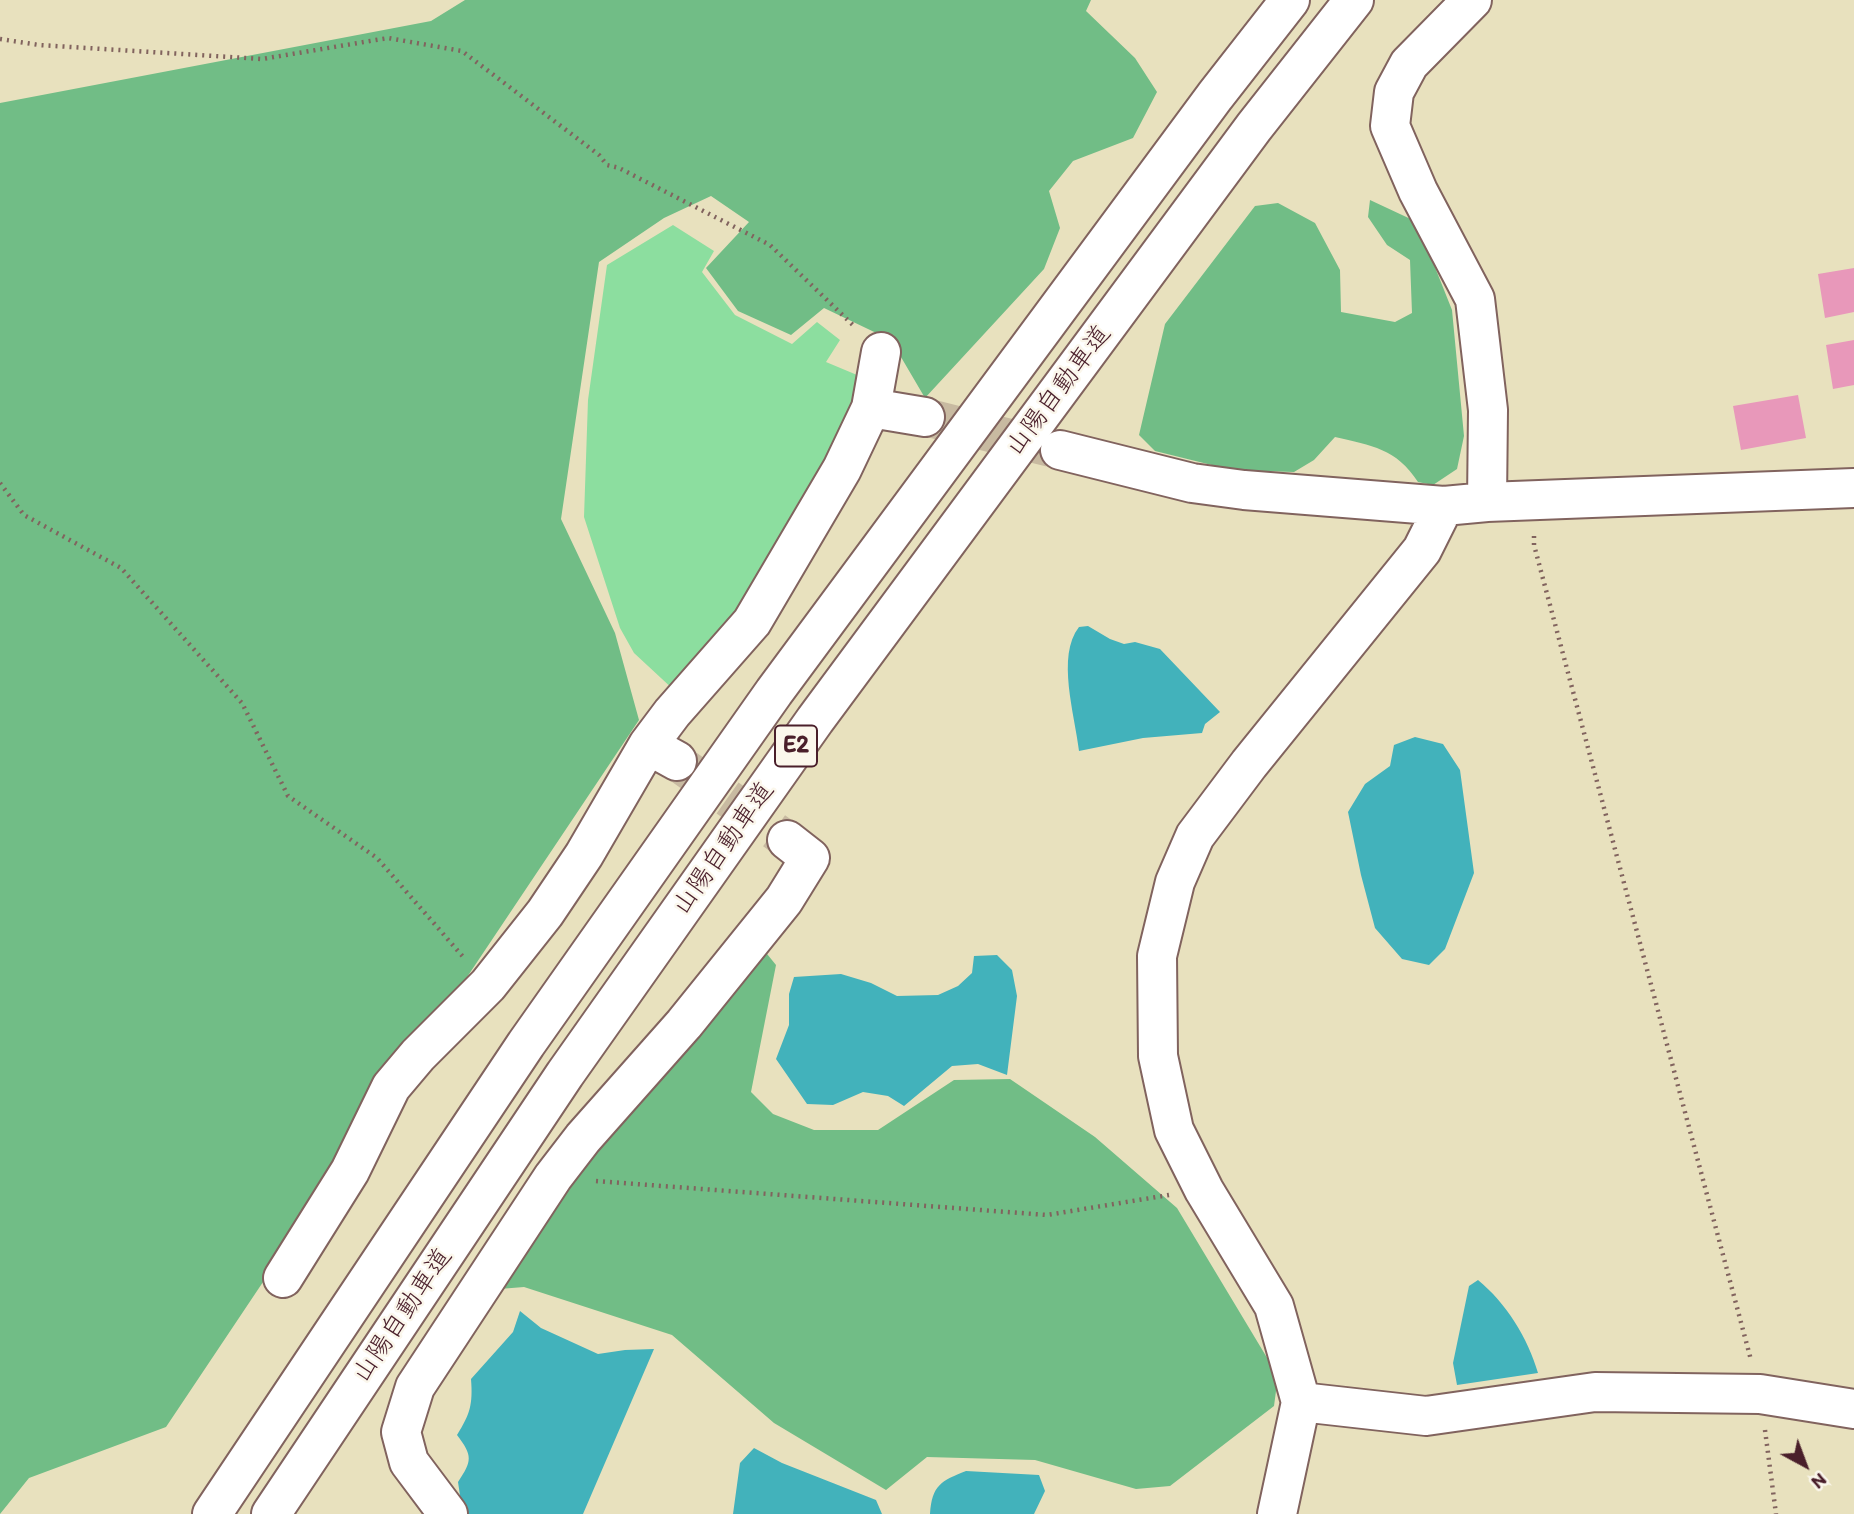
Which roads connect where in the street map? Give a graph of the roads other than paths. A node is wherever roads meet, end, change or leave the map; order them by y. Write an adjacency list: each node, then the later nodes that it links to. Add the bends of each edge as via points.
1 (1290, 0): 15 (main road, 山陽自動車道 / E2, via 774,692 526,1044)
2 (1354, 0): 16 (main road, 山陽自動車道 / E2, via 1254,127 815,720 565,1074)
3 (1472, 0): 9 (main road, via 1409,64 1394,92 1390,126 1418,191 1475,299 1488,410)
4 (881, 352): 5 (main road)
5 (871, 408): 6 (main road); 12 (main road, via 842,469 752,622 672,713 663,753 545,914 488,985 391,1087 350,1171)
6 (925, 416)
7 (1060, 450): 10 (main road, via 1192,483)
8 (1854, 488): 9 (main road)
9 (1487, 502): 10 (main road)
10 (1444, 506): 13 (main road, via 1422,550 1195,835 1175,882 1157,956 1158,1055 1174,1130 1274,1306)
11 (787, 840): 17 (main road, via 810,858 784,900 553,1177 415,1387 401,1432 409,1462)
12 (283, 1278)
13 (1301, 1402): 14 (main road, via 1426,1416 1595,1392 1760,1394); 18 (main road)
14 (1854, 1409)
15 (212, 1514)
16 (271, 1514)
17 (448, 1514)
18 (1277, 1514)

